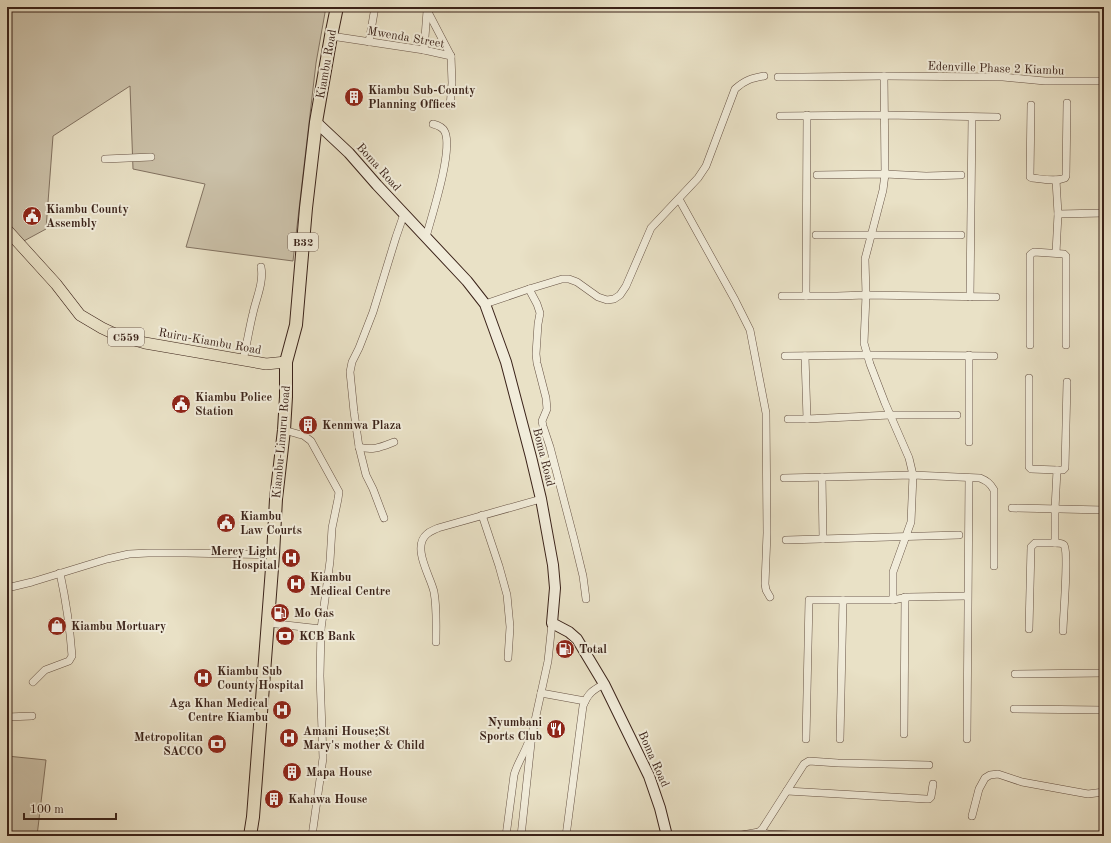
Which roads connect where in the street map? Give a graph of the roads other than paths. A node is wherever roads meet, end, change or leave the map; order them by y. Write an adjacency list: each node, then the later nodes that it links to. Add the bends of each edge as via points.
1 (337, 7): 4 (highway, Kiambu Road / B32)
2 (375, 7): 5 (street)
3 (427, 9): 6 (street); 7 (street)
4 (331, 36): 5 (street, Mwenda Street); 20 (highway, Kiambu Road / B32)
5 (369, 42): 6 (street, Mwenda Street)
6 (424, 50): 7 (street, Mwenda Street)
7 (451, 56): 14 (street, Mwenda Street)
8 (764, 76): 28 (street, via 750,79 736,89 706,166)
9 (778, 76): 10 (street, Edenville Phase 2 Kiambu)
10 (886, 76): 11 (street, Edenville Phase 2 Kiambu); 16 (street)
11 (1104, 81)
12 (1066, 103): 27 (street, via 1066,176)
13 (1031, 104): 27 (street, via 1030,176)
14 (450, 106)
15 (807, 115): 16 (street); 17 (street); 42 (street)
16 (884, 115): 18 (street); 24 (street)
17 (780, 116)
18 (972, 117): 19 (street); 43 (street)
19 (997, 117)
20 (316, 122): 30 (main road, Boma Road, via 349,153); 54 (highway, Kiambu-Limuru Road / B32, via 296,325)
21 (433, 124): 36 (street, via 444,130 447,140 445,167)
22 (151, 157): 23 (street)
23 (105, 159)
24 (885, 174): 25 (street); 26 (street); 34 (street)
25 (817, 175)
26 (961, 175)
27 (1056, 180): 31 (street)
28 (679, 199): 39 (street, via 651,228 620,295 607,300 569,279); 86 (street, via 750,330 766,413 765,584)
29 (1104, 213): 31 (street)
30 (404, 214): 36 (main road, Boma Road); 64 (street, via 373,312 350,372)
31 (1058, 214): 37 (street)
32 (7, 230): 53 (main road, Ruiru-Kiambu Road / C559, via 80,315 102,328 145,343)
33 (816, 235): 34 (street)
34 (871, 235): 35 (street); 40 (street, via 865,259)
35 (961, 235)
36 (426, 237): 45 (main road, Boma Road)
37 (1056, 253): 46 (street, via 1031,254); 47 (street, via 1066,256)
38 (261, 267): 53 (street, via 261,282)
39 (529, 289): 45 (street); 88 (street, via 540,312 536,354 547,409 542,426 574,539)
40 (866, 295): 42 (street); 43 (street); 48 (street, via 864,342)
41 (782, 296): 42 (street)
42 (806, 296)
43 (970, 297): 44 (street)
44 (996, 297)
45 (485, 304): 70 (main road, Boma Road, via 506,362)
46 (1030, 345)
47 (1066, 345)
48 (868, 354): 49 (street); 51 (street); 57 (street)
49 (969, 355): 52 (street); 63 (street)
50 (785, 356): 51 (street)
51 (806, 356): 60 (street)
52 (994, 356)
53 (243, 360): 54 (main road, Ruiru-Kiambu Road / C559, via 266,364)
54 (286, 362): 61 (highway, Kiambu-Limuru Road / B32)
55 (1030, 378): 65 (street, via 1029,467)
56 (1066, 382): 65 (street, via 1065,468)
57 (890, 415): 58 (street); 60 (street); 66 (street, via 909,458)
58 (956, 415)
59 (788, 419): 60 (street)
60 (807, 419)
61 (284, 430): 81 (highway, Kiambu-Limuru Road / B32); 93 (street, via 303,435 311,441 339,492 332,528)
62 (394, 442): 64 (street, via 375,449)
63 (969, 442)
64 (359, 447): 75 (street, via 366,475)
65 (1057, 470): 72 (street)
66 (913, 475): 67 (street); 69 (street); 77 (street, via 911,522)
67 (822, 477): 68 (street); 78 (street)
68 (784, 478)
69 (969, 478): 82 (street, via 986,480 994,490); 85 (street)
70 (540, 499): 74 (street); 92 (main road, Boma Road, via 553,566 555,588)
71 (1012, 508): 72 (street)
72 (1055, 509): 73 (street); 80 (street)
73 (1104, 510)
74 (482, 515): 96 (street, via 438,528 427,533 422,540 422,557 434,591); 97 (street, via 507,596 510,627)
75 (384, 518)
76 (959, 535): 77 (street)
77 (906, 537): 78 (street); 90 (street, via 893,572)
78 (823, 539): 79 (street)
79 (786, 540)
80 (1055, 543): 94 (street, via 1031,546); 95 (street, via 1064,545 1066,550)
81 (273, 555): 83 (street, via 129,554); 91 (highway, Kiambu-Limuru Road / B32)
82 (994, 566)
83 (60, 573): 84 (street); 100 (street, via 68,611 72,656 69,661 45,670)
84 (7, 588)
85 (967, 596): 87 (street); 112 (street)
86 (770, 597)
87 (905, 597): 90 (street); 109 (street)
88 (586, 599)
89 (843, 600): 90 (street); 110 (street, via 809,600); 111 (street)
90 (893, 600)
91 (268, 623): 93 (street); 119 (highway, Kiambu-Limuru Road / B32)
92 (552, 623): 101 (main road, Boma Road, via 577,639); 102 (street)
93 (321, 629): 120 (street, via 323,758)
94 (1029, 629)
95 (1063, 631)
96 (436, 642)
97 (508, 658)
98 (1015, 674): 99 (street)
99 (1104, 674)
100 (33, 682)
101 (604, 684): 103 (street, via 592,691); 124 (main road, Boma Road, via 649,776)
102 (541, 693): 103 (street); 108 (street)
103 (585, 701): 123 (street)
104 (1014, 709): 105 (street)
105 (1104, 710)
106 (32, 716): 107 (street)
107 (7, 717)
108 (532, 734): 121 (street, via 516,770); 122 (street)
109 (904, 734)
110 (806, 739)
111 (840, 739)
112 (967, 739)
113 (928, 765): 115 (street, via 809,761 804,764)
114 (933, 784): 115 (street, via 929,799)
115 (787, 791): 118 (street)
116 (1104, 792): 117 (street, via 1088,794 1022,782 998,774 990,775 985,778 979,789)
117 (972, 816)
118 (759, 832): 125 (street); 126 (street)
119 (250, 836)
120 (312, 836)
121 (506, 836)
122 (520, 836)
123 (566, 836)
124 (666, 836)
125 (736, 836)
126 (819, 836)

